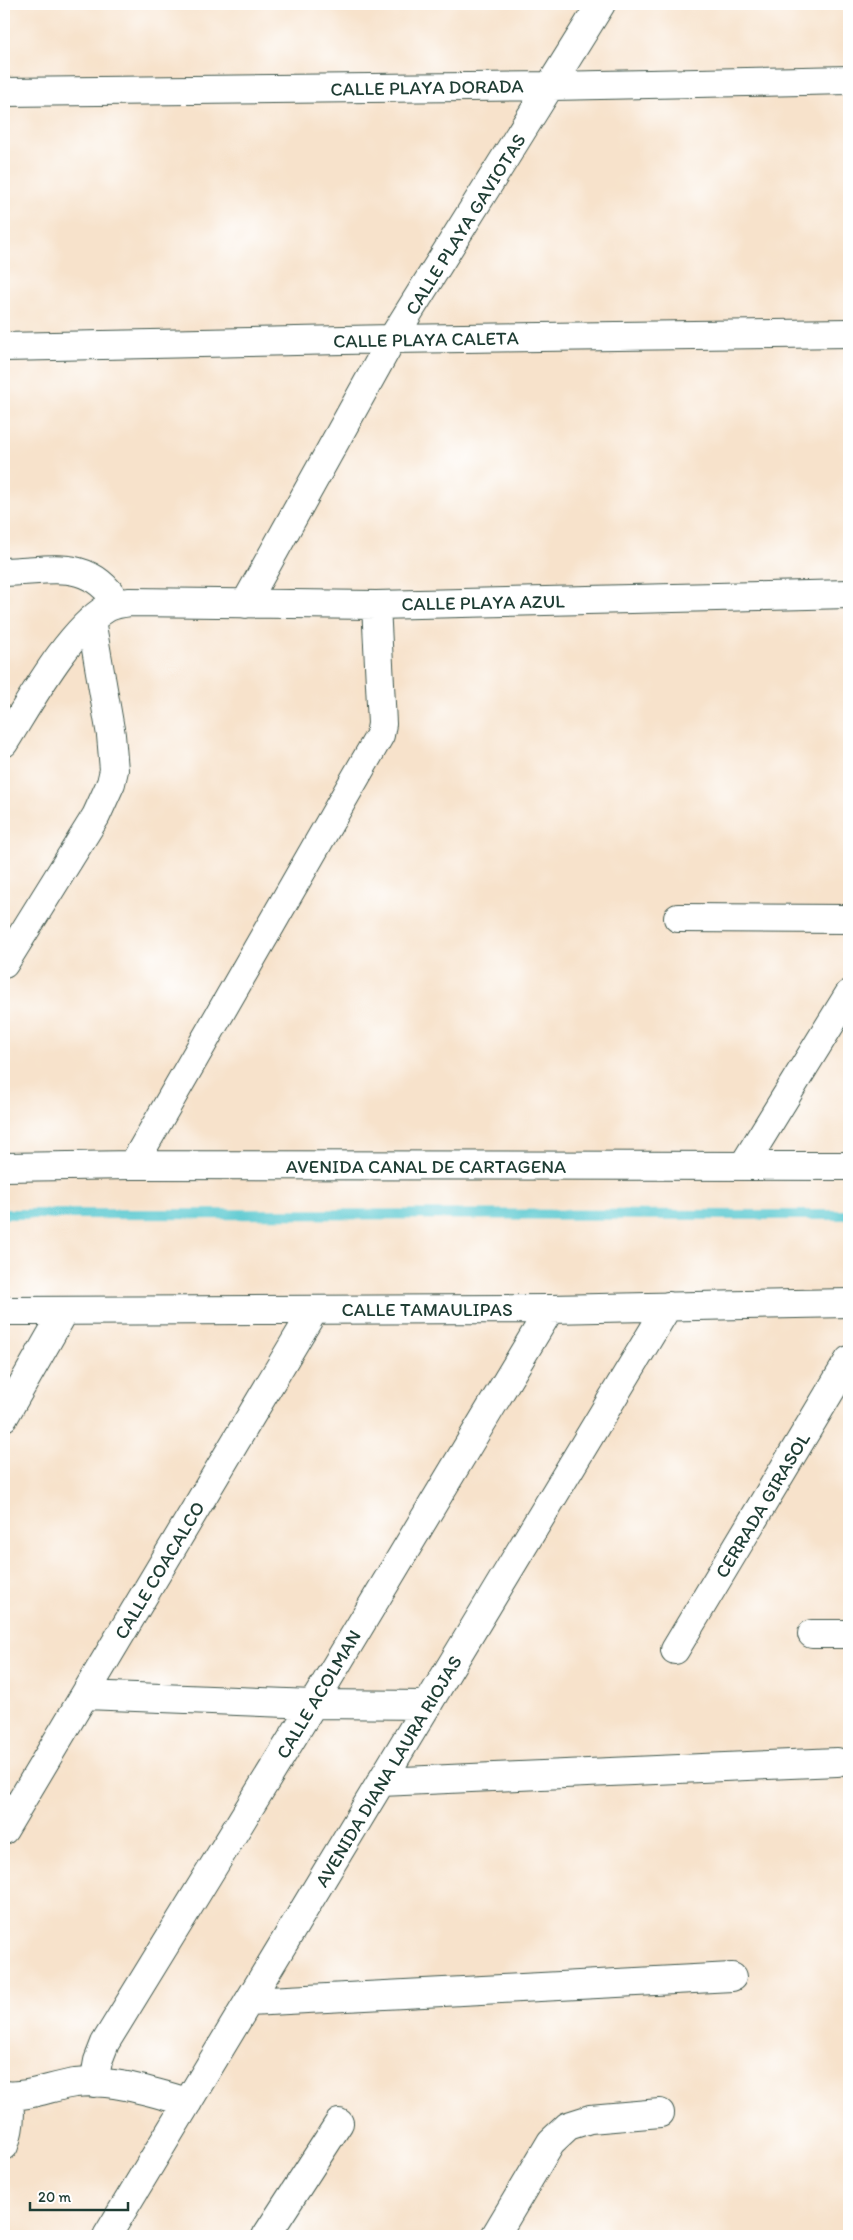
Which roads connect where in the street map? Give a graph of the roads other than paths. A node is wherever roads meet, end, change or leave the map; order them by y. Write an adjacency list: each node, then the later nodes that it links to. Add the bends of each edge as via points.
1 (601, 4): 3 (street, CALLE PLAYA GAVIOTAS)
2 (849, 80): 3 (street, CALLE PLAYA DORADA)
3 (552, 86): 4 (street, CALLE PLAYA DORADA); 6 (street, CALLE PLAYA GAVIOTAS)
4 (4, 92)
5 (849, 333): 6 (street, CALLE PLAYA CALETA)
6 (392, 339): 7 (street, CALLE PLAYA CALETA); 11 (street, CALLE PLAYA GAVIOTAS)
7 (4, 347)
8 (4, 572): 10 (street, via 73,570 89,574 105,586)
9 (849, 594): 12 (street, CALLE PLAYA AZUL)
10 (118, 604): 11 (street, CALLE PLAYA AZUL, via 142,601); 13 (street)
11 (245, 604): 12 (street, CALLE PLAYA AZUL)
12 (376, 604): 19 (street, via 380,735)
13 (91, 620): 14 (street, via 54,666); 17 (street, via 111,735 114,770 111,783 96,816)
14 (4, 743)
15 (678, 918): 16 (street)
16 (849, 919)
17 (4, 964)
18 (849, 994): 20 (street)
19 (133, 1165): 20 (street, AVENIDA CANAL DE CARTAGENA); 22 (street, AVENIDA CANAL DE CARTAGENA)
20 (743, 1166): 21 (street, AVENIDA CANAL DE CARTAGENA)
21 (849, 1166)
22 (4, 1167)
23 (849, 1303): 24 (street, CALLE TAMAULIPAS)
24 (668, 1306): 25 (street, CALLE TAMAULIPAS); 36 (street, AVENIDA DIANA LAURA RIOJAS)
25 (550, 1309): 26 (street, CALLE TAMAULIPAS); 35 (street, CALLE ACOLMAN)
26 (314, 1310): 28 (street, CALLE TAMAULIPAS); 34 (street, CALLE COACALCO)
27 (4, 1311): 28 (street, CALLE TAMAULIPAS)
28 (64, 1312): 30 (street)
29 (849, 1360): 33 (street, CERRADA GIRASOL)
30 (4, 1417)
31 (812, 1634): 32 (street)
32 (849, 1634)
33 (675, 1650)
34 (85, 1696): 35 (street); 39 (street, CALLE COACALCO)
35 (313, 1704): 36 (street); 42 (street, CALLE ACOLMAN, via 105,2043)
36 (428, 1705): 38 (street, AVENIDA DIANA LAURA RIOJAS)
37 (837, 1762): 38 (street)
38 (381, 1782): 41 (street, AVENIDA DIANA LAURA RIOJAS)
39 (4, 1830)
40 (732, 1977): 41 (street)
41 (248, 2002): 44 (street, AVENIDA DIANA LAURA RIOJAS)
42 (94, 2083): 43 (street, via 75,2083); 44 (street, via 113,2083)
43 (6, 2095): 47 (street, via 11,2109 10,2130)
44 (188, 2102): 48 (street, AVENIDA DIANA LAURA RIOJAS)
45 (660, 2113): 50 (street, via 590,2119 568,2126 551,2142)
46 (339, 2124): 49 (street)
47 (4, 2146)
48 (107, 2236)
49 (266, 2236)
50 (495, 2236)

